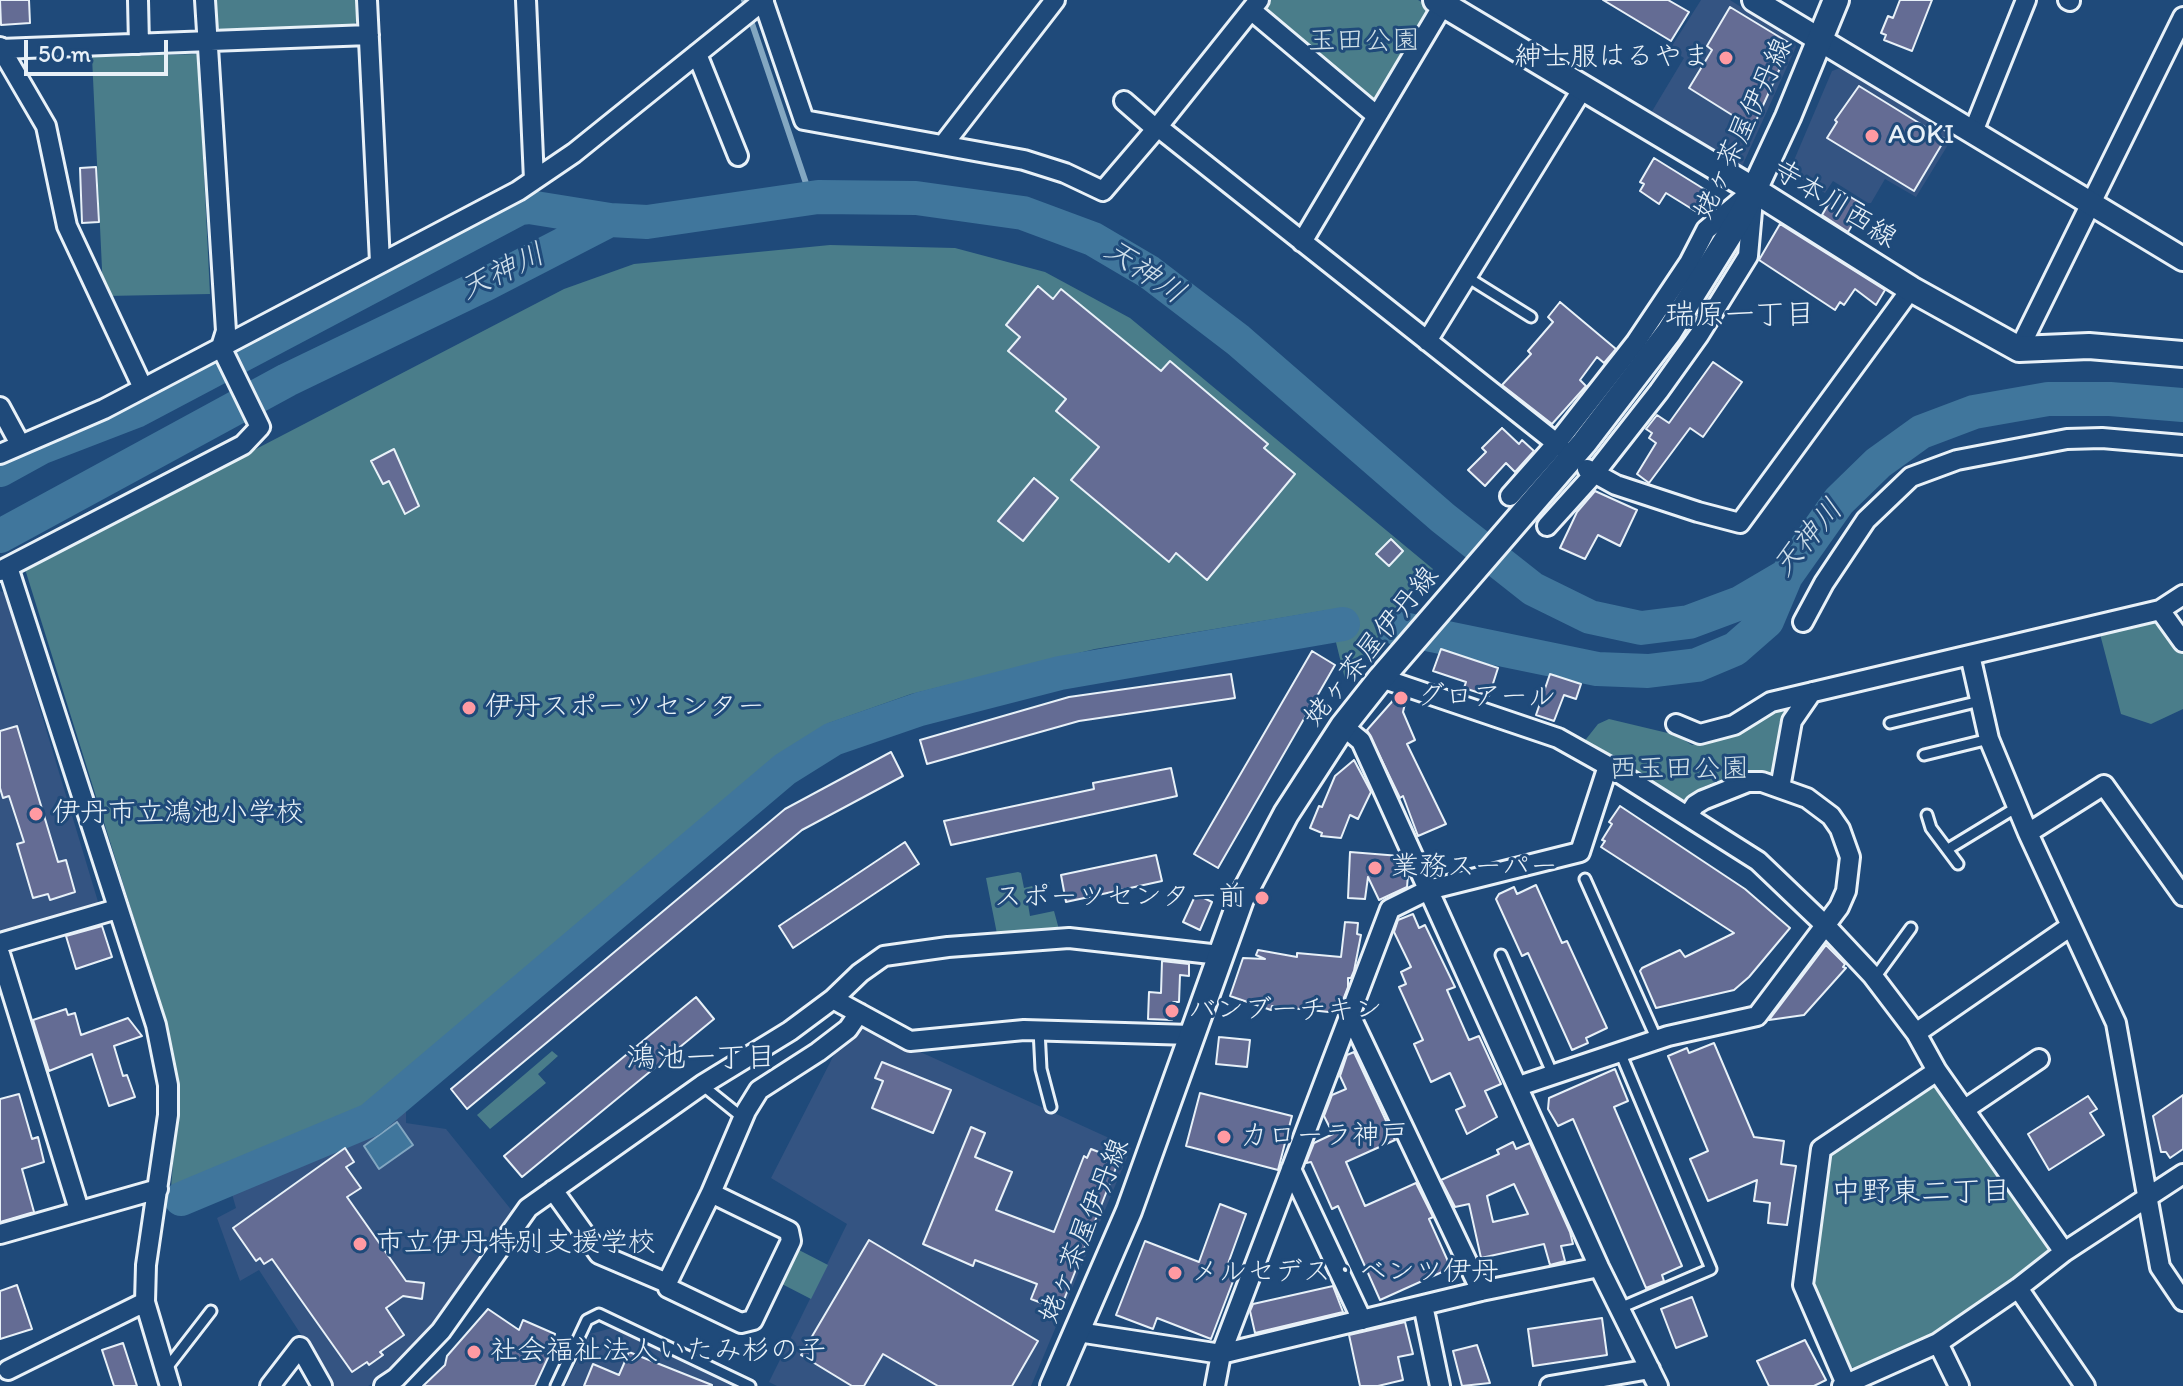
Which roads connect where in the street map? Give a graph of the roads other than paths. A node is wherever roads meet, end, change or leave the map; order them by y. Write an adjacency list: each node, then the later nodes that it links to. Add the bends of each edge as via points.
1 (138, 0): 16 (street)
2 (205, 0): 15 (street)
3 (367, 0): 13 (street)
4 (526, 0): 27 (street)
5 (763, 0): 19 (street); 25 (street, via 804,120)
6 (1055, 0): 25 (street)
7 (1754, 0): 14 (street)
8 (1836, 0): 14 (main road, 姥ヶ茶屋伊丹線)
9 (2026, 0): 24 (street)
10 (1442, 2): 20 (main road, 寺本川西線); 22 (street)
11 (1255, 5): 22 (street); 23 (street)
12 (2183, 17): 18 (street)
13 (369, 35): 15 (street); 32 (street)
14 (1820, 38): 24 (street); 28 (main road, 姥ヶ茶屋伊丹線)
15 (208, 41): 16 (street); 37 (street, via 226,331)
16 (139, 44): 17 (street)
17 (0, 48): 40 (street, via 46,126 67,226)
18 (2176, 51): 29 (street)
19 (697, 54): 26 (street); 27 (street)
20 (1583, 88): 28 (main road, 寺本川西線); 33 (street)
21 (1124, 101): 23 (street)
22 (1377, 116): 30 (street)
23 (1157, 128): 25 (street, via 1103,191 1024,160); 30 (street)
24 (1973, 132): 29 (street)
25 (943, 145)
26 (738, 156)
27 (534, 180): 32 (street)
28 (1754, 190): 34 (main road, 寺本川西線); 43 (street, via 1706,230 1636,342); 46 (street, via 1748,256 1659,391); 55 (main road, 姥ヶ茶屋伊丹線, via 1669,332 1594,431)
29 (2090, 202): 31 (street); 38 (street)
30 (1302, 242): 36 (street)
31 (2183, 259)
32 (380, 262): 37 (street)
33 (1467, 277): 35 (lane); 36 (street)
34 (1911, 289): 38 (main road, 寺本川西線); 46 (street, via 1740,523 1616,485)
35 (1531, 317)
36 (1427, 341): 43 (street)
37 (221, 347): 40 (street); 49 (street, via 260,427 243,445)
38 (2019, 349): 39 (main road, via 2089,346)
39 (2183, 354)
40 (143, 388): 42 (street)
41 (0, 407): 42 (street)
42 (20, 444): 45 (street)
43 (1558, 445): 47 (street)
44 (2183, 445): 52 (street, via 2067,439 1957,460 1911,477 1866,520)
45 (0, 454)
46 (1591, 472): 48 (street)
47 (1510, 496)
48 (1547, 526)
49 (4, 569): 74 (street)
50 (2183, 595): 51 (street)
51 (2160, 610): 53 (street); 54 (street)
52 (1803, 622)
53 (2183, 642)
54 (1970, 655): 56 (street); 57 (street)
55 (1381, 678): 60 (main road, 姥ヶ茶屋伊丹線); 63 (street, via 1558,738)
56 (1812, 692): 59 (street, via 1771,702 1734,725 1700,734); 64 (street, via 1792,721)
57 (1980, 701): 58 (lane); 61 (street)
58 (1890, 723)
59 (1676, 724)
60 (1343, 726): 72 (street, via 1361,741); 80 (main road, 姥ヶ茶屋伊丹線, via 1279,826 1241,899)
61 (1989, 739): 62 (lane); 65 (street)
62 (1924, 755)
63 (1608, 766): 67 (street); 72 (street, via 1580,852)
64 (1780, 788): 67 (street, via 1762,782 1734,786 1695,805); 75 (street, via 1820,806 1840,829 1850,857 1846,891)
65 (2017, 806): 68 (street); 69 (lane)
66 (1927, 815): 69 (lane)
67 (1688, 816): 75 (street, via 1758,861)
68 (2028, 833): 73 (street, via 2104,785); 76 (street)
69 (1948, 849): 70 (lane)
70 (1958, 864)
71 (1585, 879): 89 (lane)
72 (1428, 890): 85 (street, via 1390,909); 95 (street)
73 (2183, 896)
74 (117, 909): 78 (street); 101 (street, via 156,1025 168,1085)
75 (1826, 926): 82 (street); 89 (street, via 1757,1016)
76 (2071, 926): 87 (street); 104 (street, via 2116,1023)
77 (1911, 928): 82 (lane)
78 (0, 943)
79 (0, 954): 105 (street)
80 (1220, 955): 83 (street, via 1069,938 906,952 884,956); 88 (main road, 姥ヶ茶屋伊丹線)
81 (1501, 955): 93 (lane)
82 (1872, 975): 87 (street)
83 (833, 999): 84 (street); 94 (street)
84 (859, 1013): 86 (street, via 910,1041); 98 (street, via 848,1029 759,1090)
85 (1350, 1015): 99 (street); 111 (street)
86 (1039, 1030): 88 (street); 96 (lane, via 1041,1069)
87 (1916, 1033): 92 (street)
88 (1191, 1035): 118 (main road, 姥ヶ茶屋伊丹線, via 1129,1211)
89 (1657, 1040): 90 (street)
90 (1620, 1052): 93 (street); 115 (lane, via 1711,1269)
91 (2039, 1059): 97 (street)
92 (1937, 1071): 97 (street); 125 (street, via 1821,1149 1803,1285)
93 (1553, 1075): 95 (street)
94 (702, 1085): 98 (lane); 102 (street)
95 (1519, 1086): 108 (street)
96 (1051, 1107)
97 (1966, 1112): 107 (street)
98 (743, 1118): 103 (street)
99 (1291, 1169): 117 (street); 120 (street)
100 (2183, 1174): 104 (street)
101 (158, 1189): 105 (street); 113 (street)
102 (553, 1190): 109 (street, via 599,1254); 129 (street, via 528,1208 441,1331)
103 (711, 1193): 109 (street); 109 (street, via 789,1231 791,1241 753,1320 741,1323)
104 (2147, 1199): 107 (street); 112 (street, via 2160,1267)
105 (79, 1210): 106 (street)
106 (0, 1234)
107 (2064, 1252): 110 (street)
108 (1599, 1267): 111 (street); 115 (street)
109 (667, 1283)
110 (2018, 1288): 119 (street); 137 (street)
111 (1481, 1291): 114 (street)
112 (2183, 1301)
113 (145, 1302): 121 (street); 122 (street)
114 (1423, 1305): 117 (street); 134 (street)
115 (1620, 1308): 123 (street)
116 (211, 1311): 121 (lane)
117 (1362, 1320): 120 (street)
118 (1078, 1332): 120 (street); 132 (main road, 姥ヶ茶屋伊丹線)
119 (1938, 1343): 125 (street); 136 (street)
120 (1221, 1354): 133 (street)
121 (164, 1367): 126 (street)
122 (7, 1377)
123 (1654, 1378): 124 (street)
124 (1576, 1384): 135 (street)
125 (1844, 1385)
126 (170, 1386)
127 (270, 1386): 128 (street, via 300,1347)
128 (322, 1386)
129 (384, 1386)
130 (556, 1386): 131 (lane, via 587,1320 599,1314)
131 (750, 1386)
132 (1053, 1386)
133 (1215, 1386)
134 (1440, 1386)
135 (1550, 1386)
136 (1959, 1386)
137 (2085, 1386)

